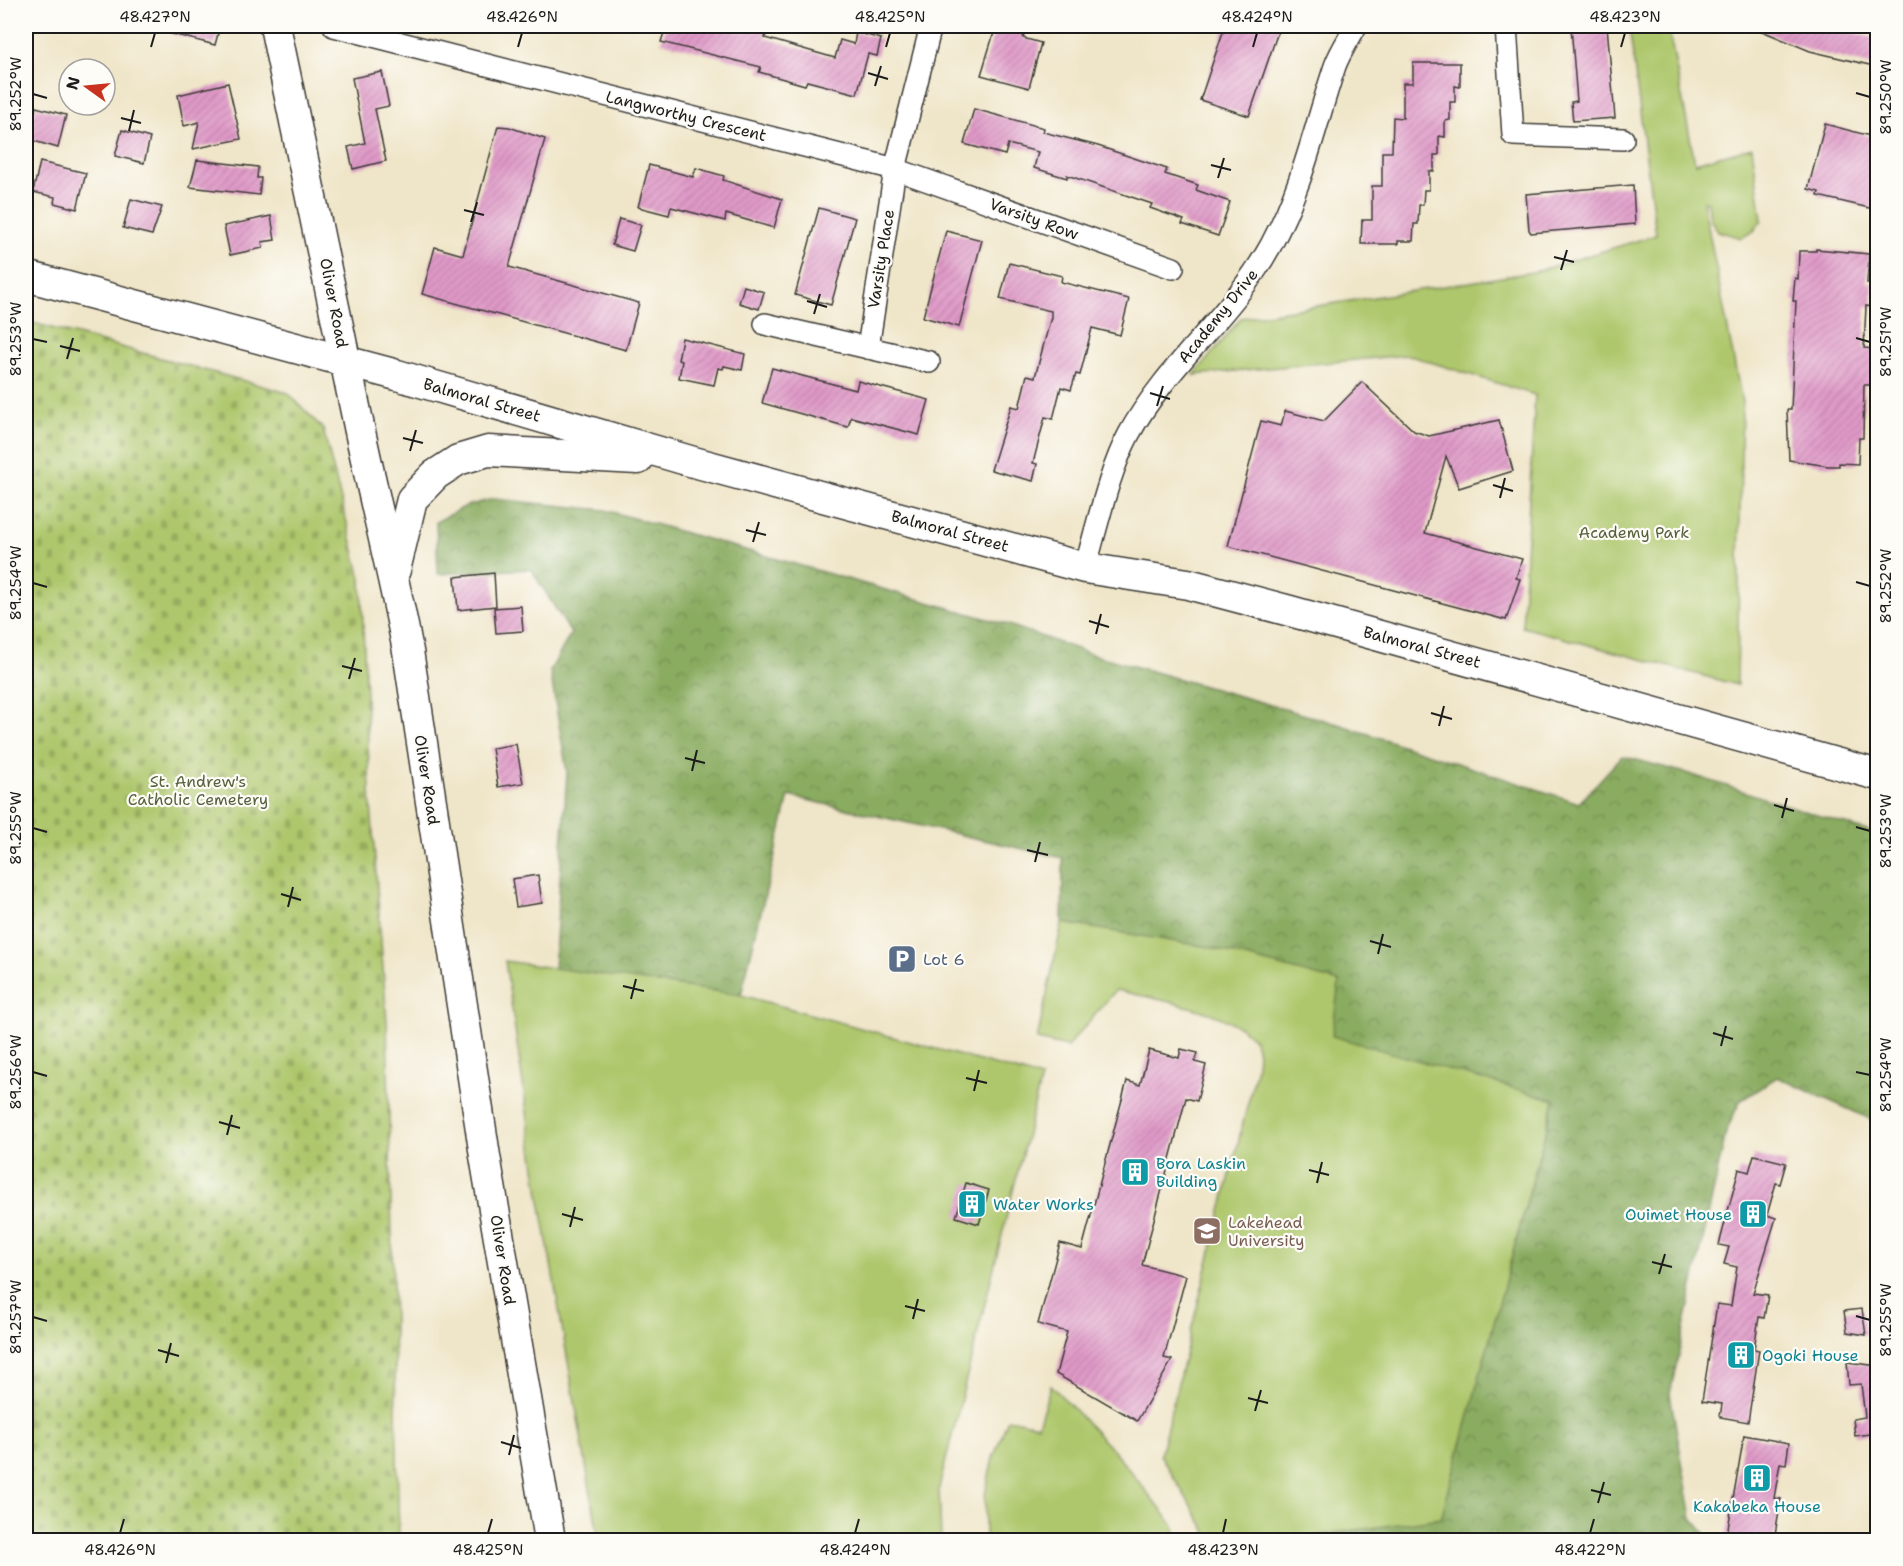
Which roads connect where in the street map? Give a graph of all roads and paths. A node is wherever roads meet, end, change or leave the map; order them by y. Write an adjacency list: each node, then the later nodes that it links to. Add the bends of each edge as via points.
1 (275, 26): 12 (main road, Oliver Road)
2 (334, 26): 7 (street, Langworthy Crescent)
3 (931, 26): 7 (street)
4 (1356, 26): 15 (street, Academy Drive, via 1336,64 1294,200 1270,248 1240,293 1165,380 1128,435)
5 (1506, 26): 6 (street, via 1513,135)
6 (1623, 139)
7 (895, 169): 8 (street, Varsity Row); 11 (street, Varsity Place)
8 (1173, 268)
9 (26, 276): 12 (main road, Balmoral Street)
10 (765, 324): 11 (street)
11 (868, 348): 13 (street)
12 (345, 361): 14 (main road, Balmoral Street); 16 (main road, Oliver Road)
13 (929, 362)
14 (690, 461): 15 (main road, Balmoral Street); 16 (main road, via 488,451 458,460 435,475 412,499)
15 (1086, 568): 17 (main road, Balmoral Street, via 1188,584)
16 (394, 575): 18 (main road, Oliver Road)
17 (1878, 775)
18 (550, 1540)

